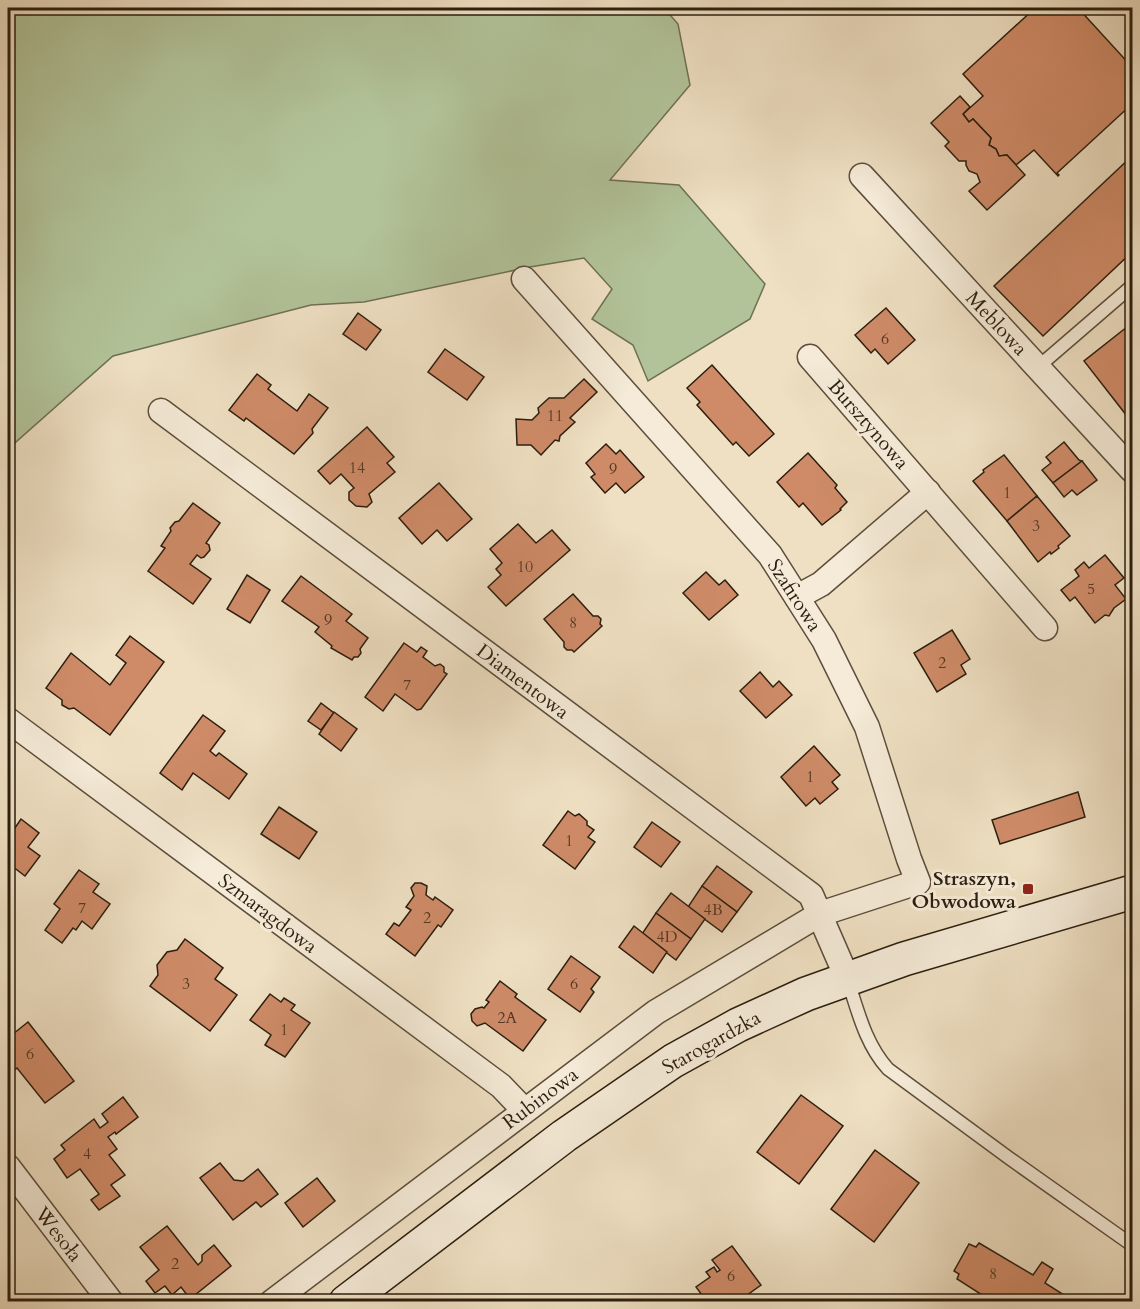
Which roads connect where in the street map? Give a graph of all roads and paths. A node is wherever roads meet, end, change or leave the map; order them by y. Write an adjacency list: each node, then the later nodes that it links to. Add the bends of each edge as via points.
1 (862, 176): 5 (street, Meblowa)
2 (524, 279): 9 (street, Szafirowa, via 770,555)
3 (1132, 286): 5 (lane)
4 (810, 357): 8 (street, Bursztynowa)
5 (1038, 367): 7 (street, Meblowa)
6 (161, 411): 13 (street, Diamentowa, via 811,895)
7 (1132, 470)
8 (928, 492): 9 (street, via 821,584); 10 (street, Bursztynowa)
9 (797, 597): 13 (street, Szafirowa, via 824,640 867,727 918,882)
10 (1045, 628)
11 (8, 720): 15 (street, Szmaragdowa, via 501,1086)
12 (1132, 892): 14 (main road, Starogardzka, via 904,959)
13 (820, 914): 14 (street, Diamentowa); 15 (street, Rubinowa, via 656,1012)
14 (848, 980): 17 (lane, via 870,1044 888,1069); 20 (main road, Starogardzka, via 738,1024 674,1061 564,1136)
15 (524, 1110): 19 (street, Rubinowa)
16 (8, 1167): 18 (street, Wesoła)
17 (1132, 1245)
18 (111, 1302)
19 (272, 1302)
20 (346, 1302)

